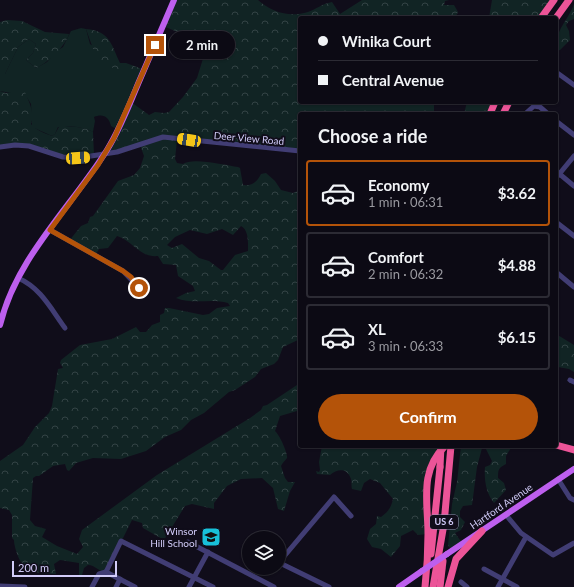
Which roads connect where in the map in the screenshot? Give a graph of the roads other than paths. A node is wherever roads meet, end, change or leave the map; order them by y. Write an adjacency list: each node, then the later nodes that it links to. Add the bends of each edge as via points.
1 (174, 0): 14 (main road, via 120,126)
2 (554, 0): 4 (highway)
3 (569, 0): 5 (highway)
4 (542, 16)
5 (557, 16)
6 (558, 73): 7 (street)
7 (574, 85)
8 (528, 112): 9 (street, via 534,106)
9 (545, 112)
10 (558, 123): 11 (street)
11 (574, 135)
12 (0, 147): 14 (street, Deer View Road, via 29,146 70,158)
13 (298, 151): 14 (street, Deer View Road, via 163,137)
14 (104, 155): 20 (main road)
15 (574, 156): 16 (street)
16 (558, 173)
17 (558, 175): 18 (street)
18 (574, 186)
19 (558, 224): 21 (street)
20 (50, 230): 23 (main road); 25 (street, via 123,271)
21 (574, 236)
22 (558, 274): 24 (street)
23 (18, 278): 26 (main road); 28 (street, via 40,292)
24 (574, 287)
25 (145, 294)
26 (2, 309): 27 (main road)
27 (0, 325)
28 (65, 328)
29 (559, 446): 33 (highway); 34 (highway)
30 (442, 448): 62 (highway, US 6, bridge, via 435,526)
31 (444, 448): 62 (highway, via 433,462 427,481)
32 (451, 448): 40 (highway, US 6)
33 (574, 450)
34 (574, 455)
35 (574, 469): 36 (main road, Hartford Avenue)
36 (558, 479): 37 (street); 38 (main road, Hartford Avenue)
37 (574, 500)
38 (506, 515): 41 (main road, Hartford Avenue); 42 (street)
39 (351, 516): 60 (street, via 334,497 280,563)
40 (444, 524): 63 (highway, US 6); 64 (highway)
41 (482, 531): 61 (main road, Hartford Avenue, bridge); 65 (highway, via 456,559)
42 (526, 537): 44 (street, via 556,555); 50 (street)
43 (188, 542): 45 (street)
44 (574, 543)
45 (208, 552): 48 (street); 59 (street)
46 (484, 569): 50 (street)
47 (106, 572): 48 (street, via 122,541); 49 (street); 54 (street, via 99,574)
48 (194, 577): 57 (street); 58 (street)
49 (120, 579): 55 (street); 56 (street)
50 (502, 579): 67 (street); 68 (street)
51 (461, 582): 66 (street)
52 (0, 586): 53 (street)
53 (25, 587)
54 (92, 587)
55 (116, 587)
56 (135, 587)
57 (189, 587)
58 (213, 587)
59 (274, 587)
60 (329, 587)
61 (400, 587)
62 (426, 587)
63 (434, 587)
64 (440, 587)
65 (448, 587)
66 (468, 587)
67 (498, 587)
68 (517, 587)

